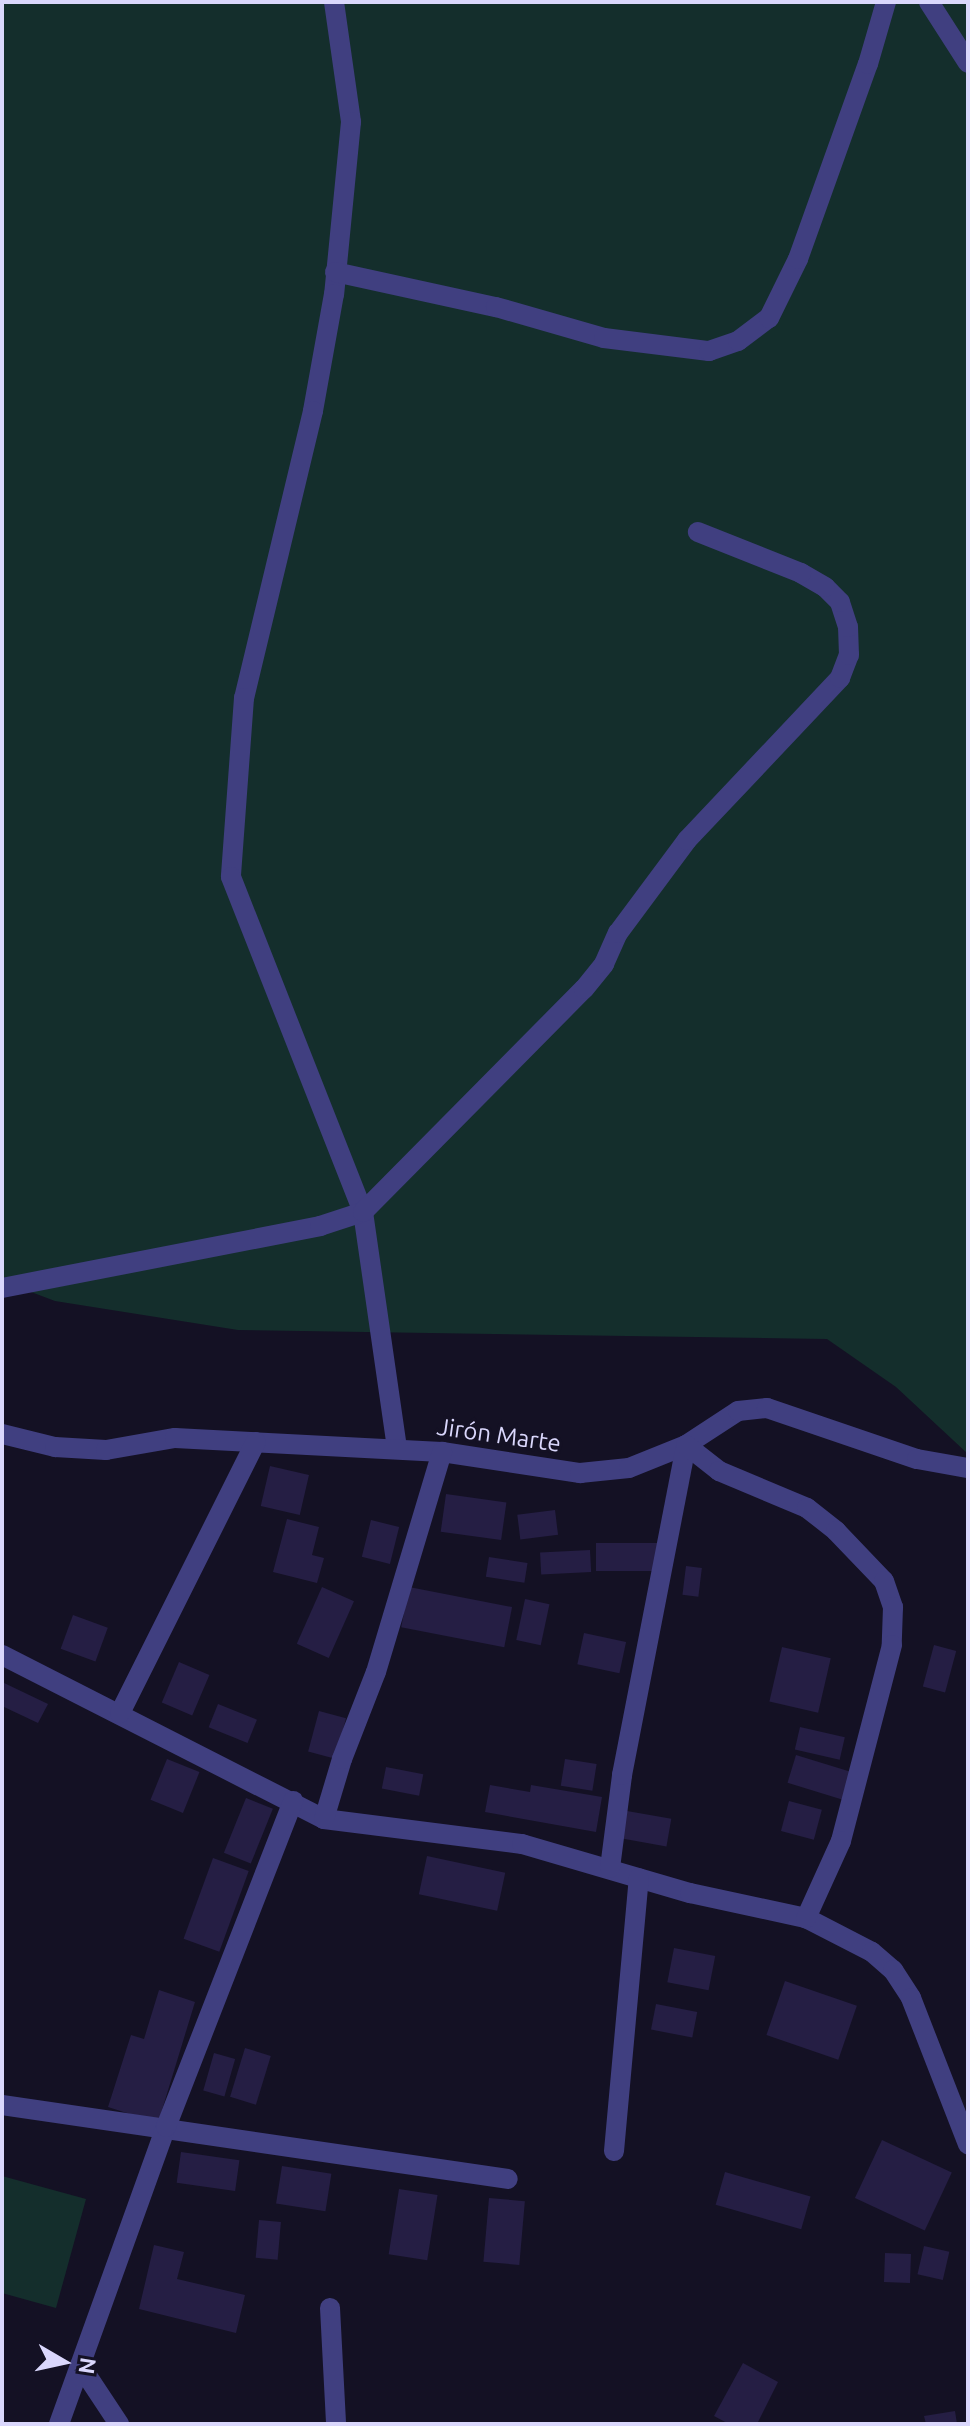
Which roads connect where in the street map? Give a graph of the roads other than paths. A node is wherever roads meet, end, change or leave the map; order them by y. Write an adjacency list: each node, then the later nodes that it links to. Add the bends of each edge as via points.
1 (334, 2): 5 (street, via 351,122)
2 (886, 2): 5 (street, via 798,259 769,318 738,341 709,351 604,338 496,307)
3 (929, 2): 4 (street)
4 (968, 63)
5 (335, 272): 7 (street, via 313,411 244,698 231,877)
6 (698, 532): 7 (street, via 801,573 840,602 849,655 840,678 687,840 584,989)
7 (363, 1212): 8 (street, via 320,1226); 12 (street)
8 (2, 1288)
9 (2, 1434): 10 (street, Jirón Marte, via 55,1447 106,1450 175,1438)
10 (256, 1442): 12 (street, Jirón Marte); 16 (street)
11 (686, 1445): 13 (street, Jirón Marte, via 629,1468 580,1473); 14 (street, Jirón Marte, via 738,1411 767,1408 917,1459); 19 (street, via 638,1687); 21 (street, via 719,1471 807,1508 884,1581 893,1607 892,1645 841,1841)
12 (397, 1449): 13 (street, Jirón Marte)
13 (442, 1452): 18 (street, via 376,1672)
14 (968, 1468)
15 (2, 1655): 16 (street)
16 (120, 1713): 17 (street)
17 (293, 1801): 18 (street); 23 (street)
18 (324, 1819): 19 (street, via 522,1844)
19 (610, 1868): 20 (street)
20 (639, 1878): 21 (street); 25 (street)
21 (806, 1918): 24 (street, via 872,1952 893,1970 911,1998)
22 (3, 2106): 23 (street)
23 (166, 2127): 26 (street); 28 (street)
24 (968, 2144)
25 (614, 2151)
26 (508, 2179)
27 (330, 2308): 31 (street)
28 (80, 2365): 29 (street); 30 (street)
29 (59, 2424)
30 (119, 2424)
31 (336, 2424)

